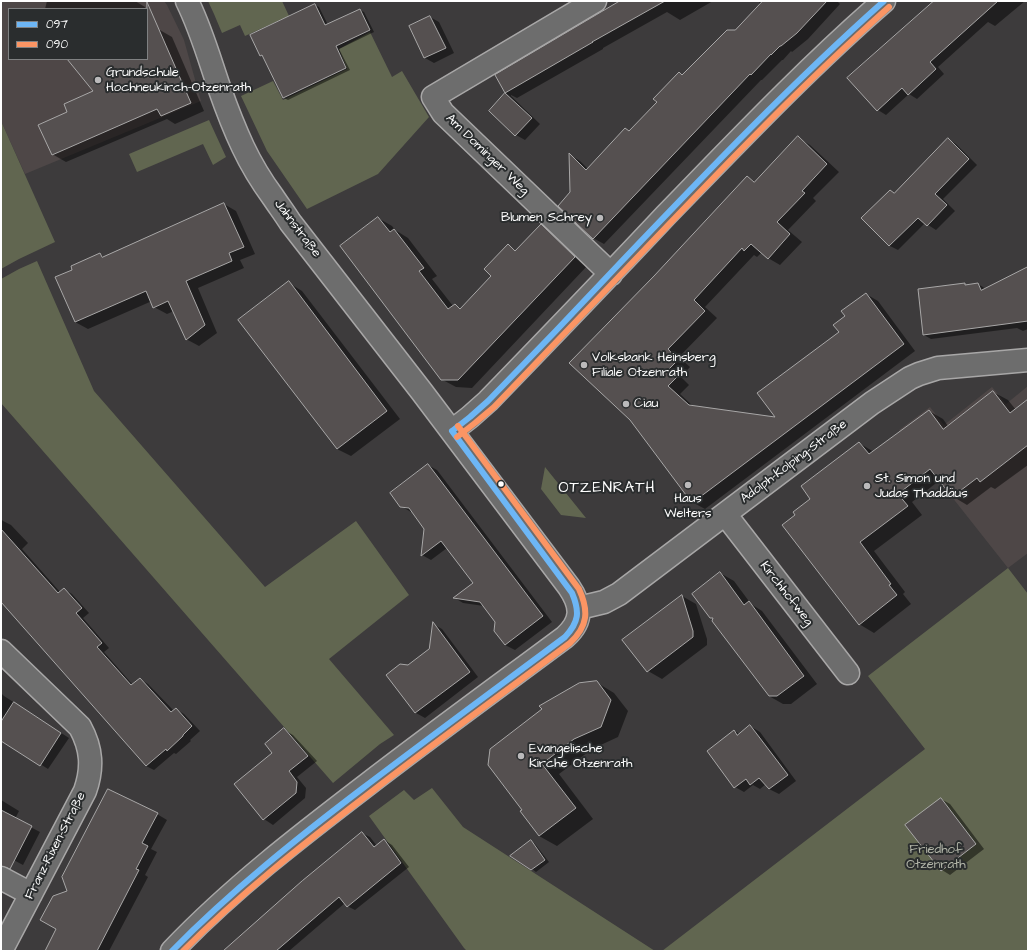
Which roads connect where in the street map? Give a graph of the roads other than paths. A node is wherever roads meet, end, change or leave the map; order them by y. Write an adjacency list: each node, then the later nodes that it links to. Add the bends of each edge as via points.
1 (187, 1): 6 (street, Jahnstraße, via 202,34 234,126 262,180 290,222)
2 (595, 1): 4 (street, Am Dominger Weg, via 433,96 443,113)
3 (874, 4): 4 (street)
4 (611, 274): 6 (street, via 488,401)
5 (1028, 360): 7 (street, Adolph-Kolping-Straße, via 938,368 910,378 872,403)
6 (452, 431): 8 (street, Jahnstraße, via 569,587)
7 (725, 514): 8 (street, Adolph-Kolping-Straße, via 614,597); 10 (street, Kirchhofweg)
8 (578, 608): 14 (street, via 576,623 565,636 315,825 203,920)
9 (1, 651): 12 (street, Franz-Rixen-Straße, via 80,727 90,753 85,791)
10 (848, 674)
11 (1, 878): 12 (street)
12 (31, 894): 13 (street, Franz-Rixen-Straße)
13 (1, 951)
14 (172, 951)

